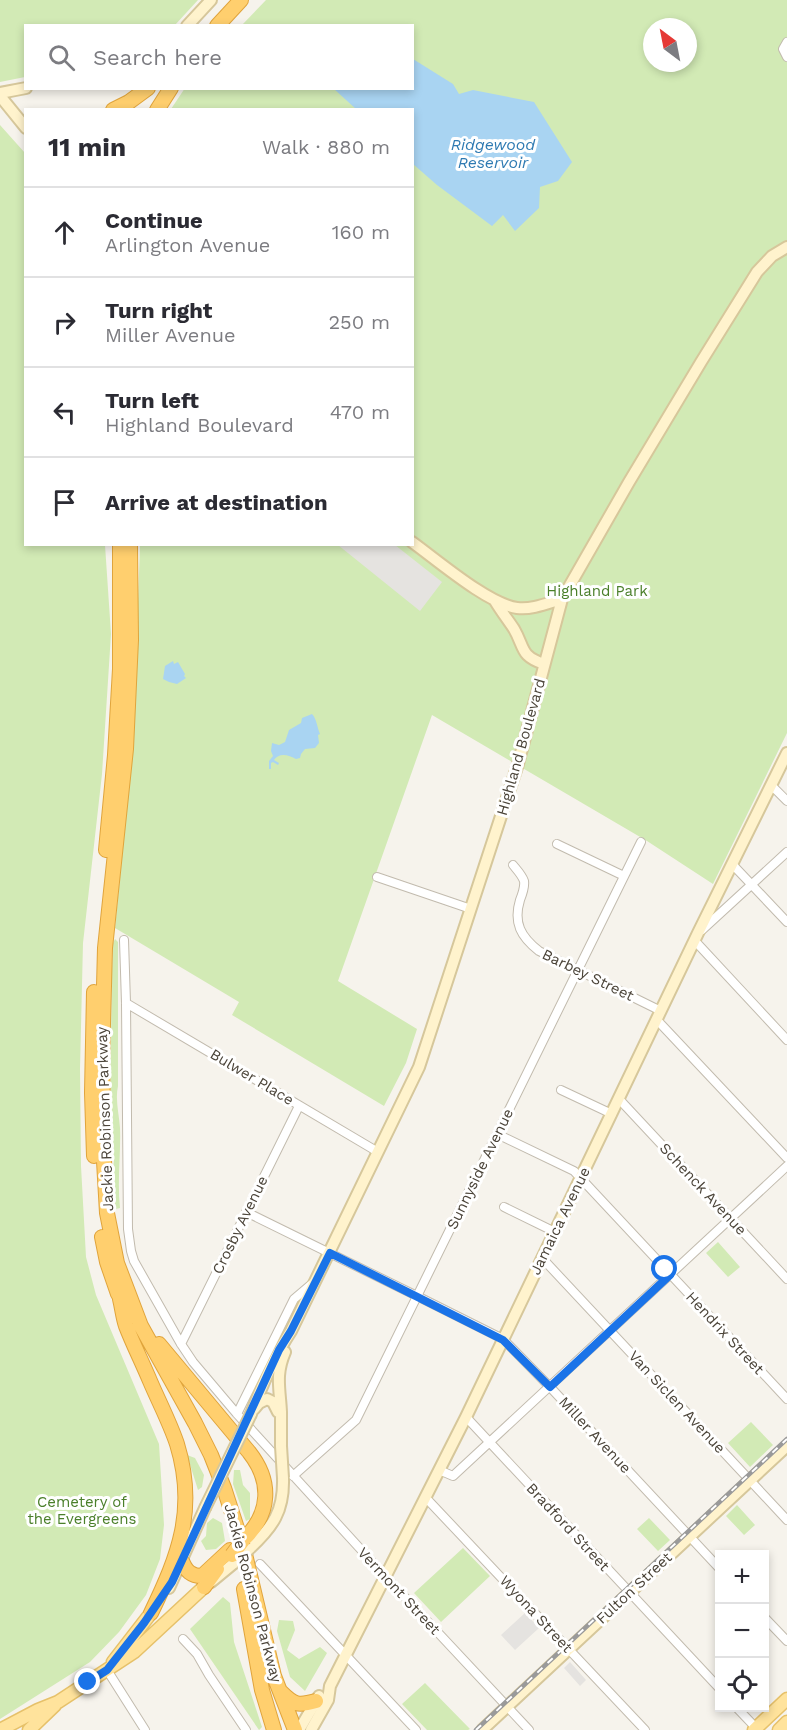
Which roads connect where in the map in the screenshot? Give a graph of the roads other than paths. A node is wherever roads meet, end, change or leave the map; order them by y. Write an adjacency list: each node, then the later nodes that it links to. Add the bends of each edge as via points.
1 (211, 0): 4 (main road)
2 (241, 0): 5 (highway)
3 (253, 0): 6 (highway)
4 (190, 24)
5 (219, 24)
6 (231, 24)
7 (787, 42): 8 (street, via 783,49)
8 (787, 57)
9 (24, 89): 13 (main road)
10 (146, 90): 14 (highway)
11 (159, 90): 15 (highway)
12 (170, 90): 16 (highway)
13 (0, 95): 17 (main road)
14 (117, 108)
15 (148, 108)
16 (158, 108)
17 (24, 125)
18 (787, 247): 22 (main road, Highland Boulevard, via 757,272)
19 (414, 543): 23 (main road)
20 (120, 546): 63 (highway, Jackie Robinson Parkway, via 116,755 96,954 92,1093 99,1225 107,1262)
21 (130, 546): 63 (highway, Jackie Robinson Parkway, via 126,749 105,948 102,1062 107,1213)
22 (562, 599): 23 (main road, via 519,609); 24 (main road, Highland Boulevard)
23 (495, 601): 24 (main road, via 529,658)
24 (544, 664): 36 (main road, Highland Boulevard, via 518,764)
25 (787, 753): 26 (main road, Jamaica Avenue)
26 (771, 785): 27 (street); 31 (main road, Jamaica Avenue)
27 (787, 801)
28 (641, 842): 33 (street, Sunnyside Avenue)
29 (557, 844): 33 (street)
30 (787, 852): 35 (street)
31 (732, 864): 35 (street); 38 (main road, Jamaica Avenue)
32 (513, 865): 40 (street, Barbey Street, via 524,885 518,908 524,937 538,951)
33 (624, 876): 40 (street, Sunnyside Avenue)
34 (376, 877): 36 (street)
35 (752, 885): 37 (street); 38 (street)
36 (471, 909): 49 (main road, Highland Boulevard, via 418,1067)
37 (787, 922)
38 (697, 937): 42 (main road, Jamaica Avenue); 43 (street)
39 (124, 940): 41 (street, Jackie Robinson Parkway)
40 (578, 970): 42 (street, Barbey Street); 48 (street, Sunnyside Avenue)
41 (126, 1003): 46 (street, Bulwer Place); 67 (street, Jackie Robinson Parkway, via 131,1251)
42 (659, 1015): 45 (main road, Jamaica Avenue); 50 (street, Barbey Street)
43 (787, 1040)
44 (561, 1089): 47 (street)
45 (619, 1099): 47 (main road, Jamaica Avenue); 55 (street, Schenck Avenue)
46 (299, 1106): 49 (street, Bulwer Place); 54 (street, Crosby Avenue)
47 (612, 1114): 52 (main road, Jamaica Avenue)
48 (497, 1134): 52 (street, Hendrix Street); 62 (street, Sunnyside Avenue)
49 (378, 1152): 57 (main road, Highland Boulevard)
50 (787, 1158)
51 (787, 1166): 55 (street)
52 (581, 1178): 56 (main road, Jamaica Avenue); 59 (street, Hendrix Street)
53 (504, 1207): 56 (street)
54 (246, 1212): 57 (street, Miller Avenue); 67 (street, Crosby Avenue)
55 (730, 1218): 59 (street); 60 (street, Schenck Avenue)
56 (555, 1232): 58 (main road, Jamaica Avenue)
57 (330, 1253): 61 (main road, Highland Boulevard); 62 (street, Miller Avenue)
58 (542, 1258): 65 (street, Van Siclen Avenue); 66 (main road, Jamaica Avenue)
59 (670, 1275): 65 (street); 69 (street, Hendrix Street)
60 (787, 1279)
61 (315, 1281): 64 (main road, Highland Boulevard); 71 (street, Highland Boulevard, via 294,1299)
62 (417, 1296): 66 (street, Miller Avenue); 78 (street, Sunnyside Avenue, via 356,1420)
63 (125, 1299): 82 (highway, via 259,1466 266,1495); 91 (highway, via 125,1324 175,1438 185,1481 178,1550); 97 (highway, Jackie Robinson Parkway, via 139,1337 214,1483 241,1571); 101 (highway, Jackie Robinson Parkway, via 200,1432 225,1488)
64 (291, 1331): 70 (main road, Highland Boulevard); 73 (main road, Highland Boulevard, via 278,1376)
65 (610, 1331): 68 (street); 79 (street, Van Siclen Avenue)
66 (503, 1340): 68 (street, Miller Avenue); 72 (main road, Jamaica Avenue)
67 (182, 1344): 71 (street, Jackie Robinson Parkway)
68 (550, 1387): 74 (street); 83 (street, Miller Avenue)
69 (787, 1400)
70 (251, 1413): 73 (main road, via 262,1401 272,1400); 84 (main road, Highland Boulevard, bridge)
71 (237, 1414): 76 (street, Jackie Robinson Parkway)
72 (466, 1417): 74 (street, Bradford Street); 77 (main road, Jamaica Avenue)
73 (280, 1426): 78 (main road, Highland Boulevard, bridge)
74 (489, 1443): 77 (street, via 453,1476); 90 (street, Bradford Street)
75 (787, 1446): 79 (main road, Fulton Street)
76 (271, 1452): 78 (street, Vermont Street)
77 (439, 1470): 80 (main road, Jamaica Avenue)
78 (288, 1477): 82 (main road, Highland Boulevard, via 274,1522); 88 (street, Vermont Street)
79 (750, 1480): 81 (street, Van Siclen Avenue); 83 (main road, Fulton Street)
80 (426, 1498): 88 (main road, Jamaica Avenue); 95 (street, Wyona Street)
81 (787, 1520)
82 (252, 1536): 87 (highway, bridge)
83 (690, 1536): 86 (street, Miller Avenue); 90 (main road, Fulton Street)
84 (182, 1561): 87 (highway, via 196,1576); 91 (main road, Highland Boulevard)
85 (260, 1564): 96 (street)
86 (715, 1564)
87 (218, 1569): 89 (highway)
88 (386, 1577): 96 (main road, Jamaica Avenue); 105 (street, Vermont Street)
89 (204, 1587): 98 (main road, Highland Boulevard, via 134,1652)
90 (629, 1593): 95 (main road, Fulton Street); 99 (street, Bradford Street)
91 (151, 1613): 98 (main road, Highland Boulevard)
92 (769, 1621): 94 (street)
93 (183, 1639): 113 (street)
94 (787, 1641)
95 (569, 1649): 105 (main road, Fulton Street); 120 (street, Wyona Street)
96 (346, 1656): 100 (main road, Jamaica Avenue); 117 (street)
97 (257, 1660): 114 (highway); 115 (highway, via 280,1717)
98 (107, 1670): 104 (main road, Highland Boulevard); 112 (street)
99 (715, 1684)
100 (330, 1686): 103 (main road, Jamaica Avenue); 116 (main road, Jamaica Avenue, via 328,1700)
101 (278, 1688): 103 (highway, via 297,1704); 115 (highway, Jackie Robinson Parkway)
102 (787, 1699): 109 (main road)
103 (316, 1701): 115 (main road, Jamaica Avenue)
104 (58, 1702): 108 (main road, Highland Boulevard); 110 (main road, Highland Boulevard)
105 (507, 1706): 118 (main road, Fulton Street); 119 (street, Vermont Street)
106 (741, 1712): 109 (street)
107 (787, 1722): 121 (main road)
108 (44, 1724): 111 (main road, Highland Boulevard)
109 (756, 1729)
110 (0, 1730)
111 (29, 1730)
112 (145, 1730)
113 (246, 1730)
114 (274, 1730)
115 (295, 1730)
116 (311, 1730)
117 (416, 1730)
118 (482, 1730)
119 (529, 1730)
120 (645, 1730)
121 (779, 1730)

